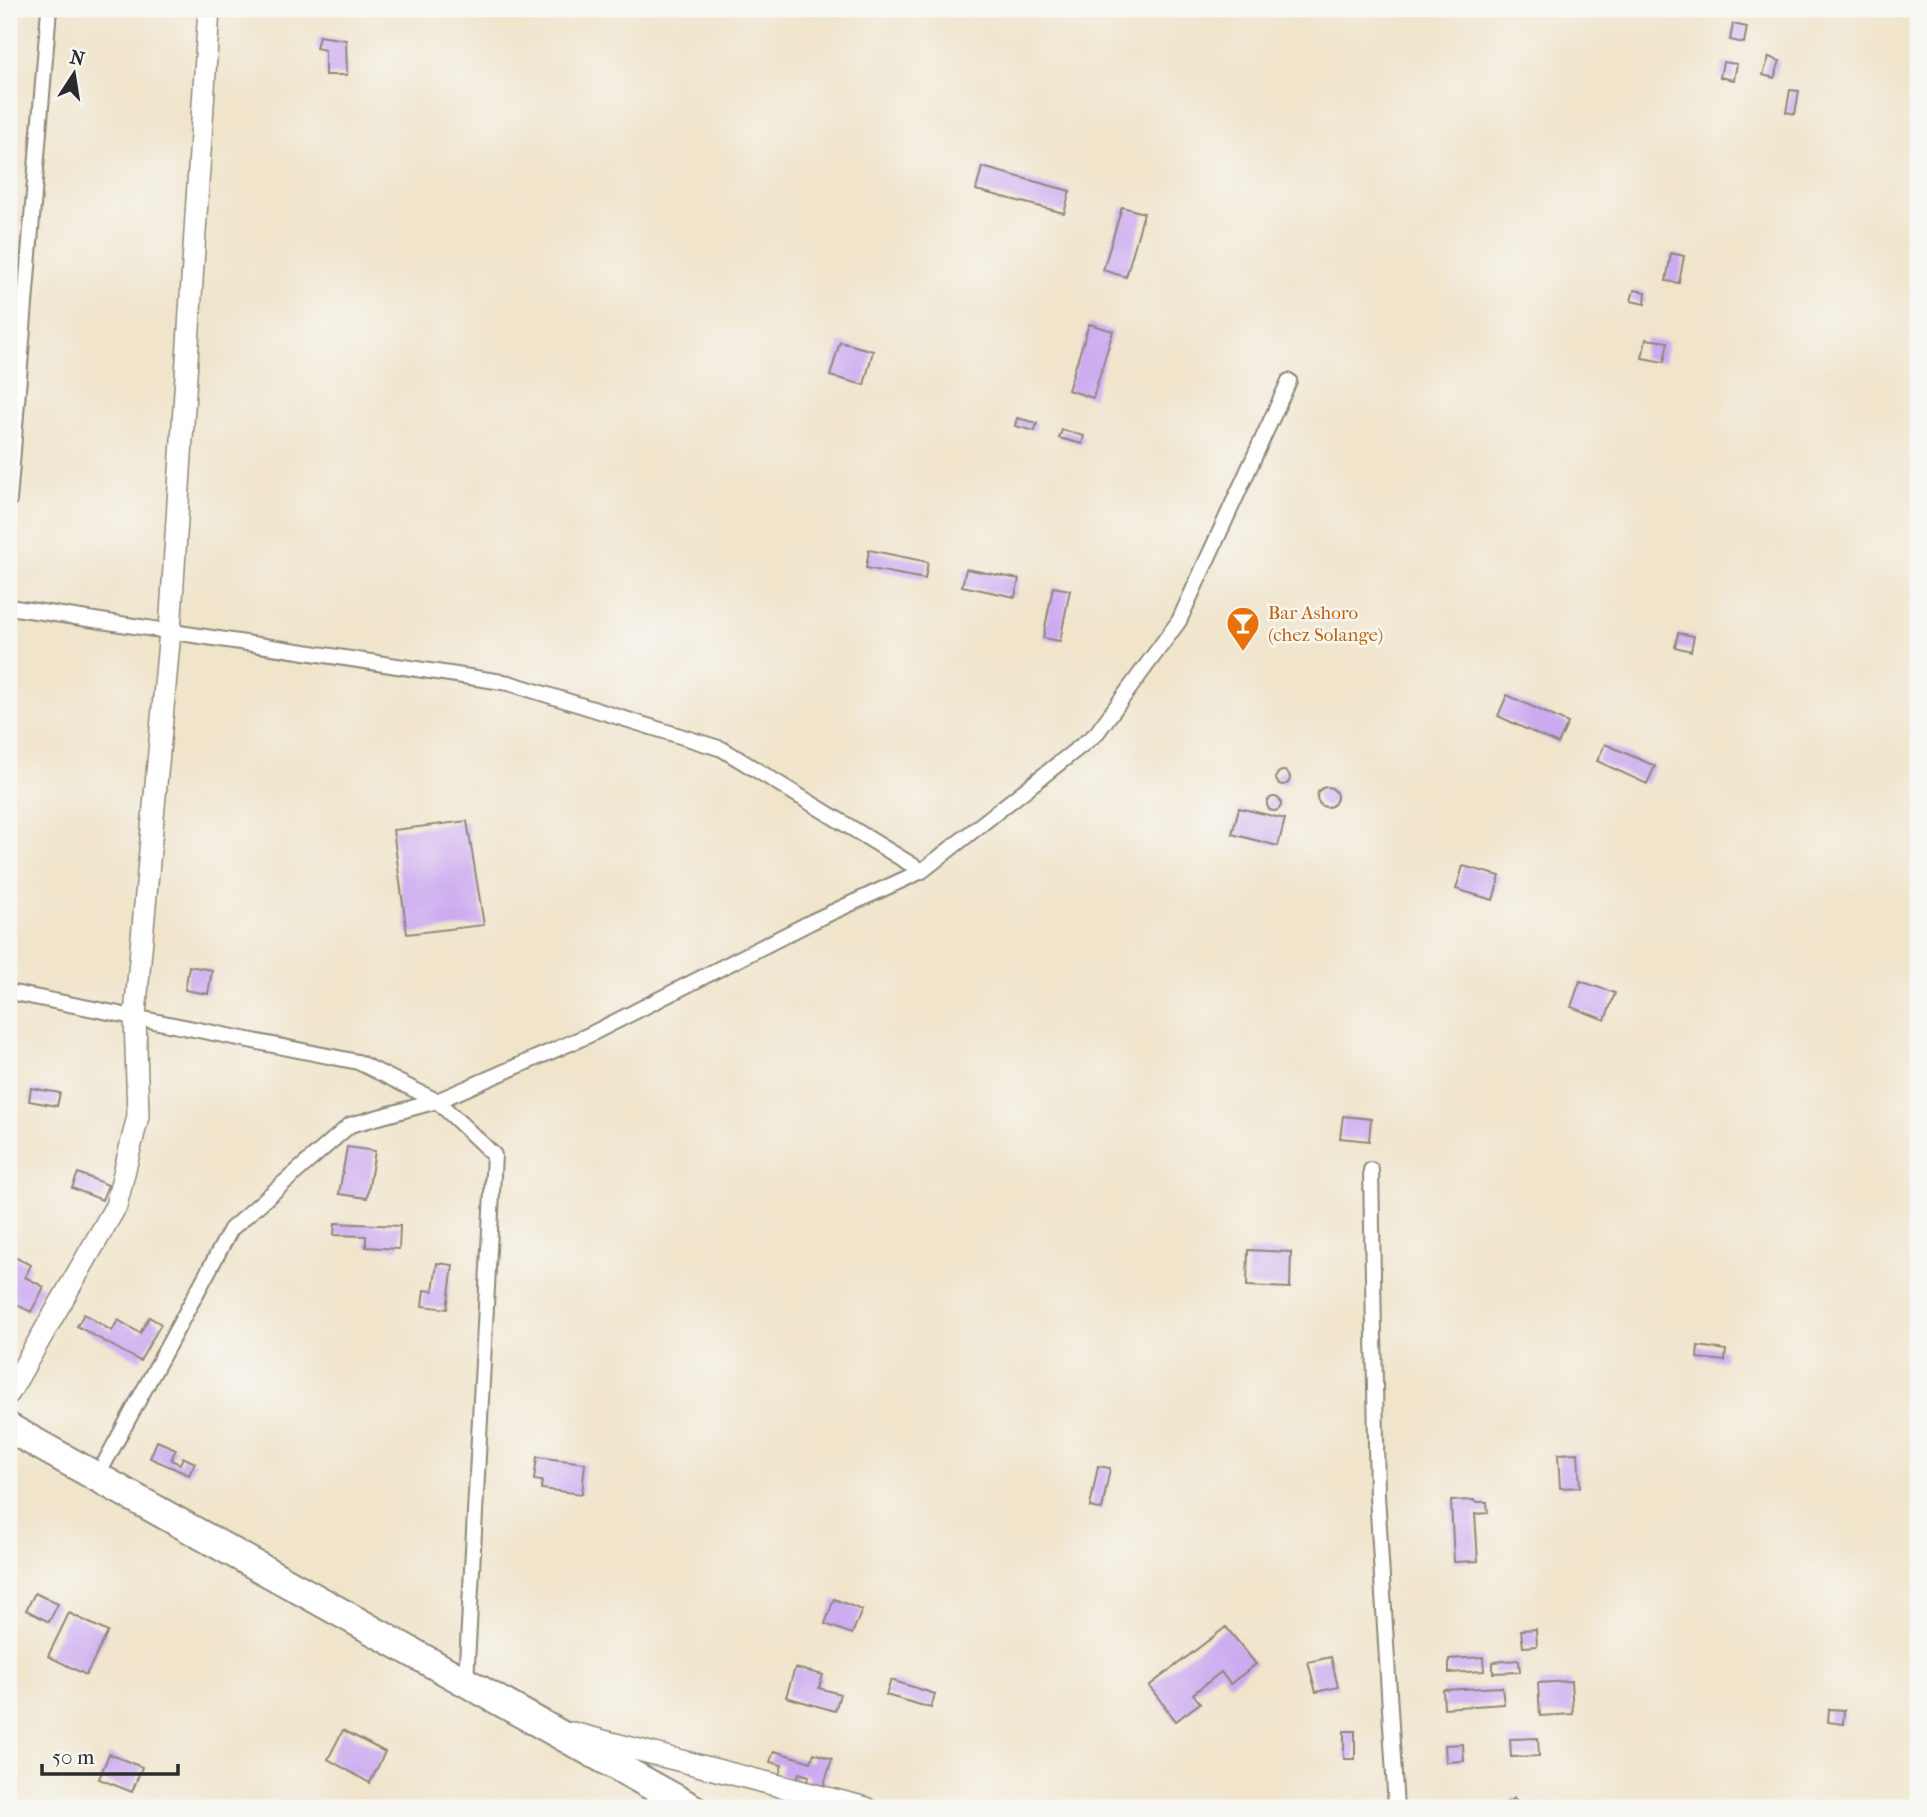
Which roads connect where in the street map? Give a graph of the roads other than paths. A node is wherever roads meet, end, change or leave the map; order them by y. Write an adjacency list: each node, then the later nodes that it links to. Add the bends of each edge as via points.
1 (49, 9): 4 (street)
2 (209, 9): 6 (street)
3 (1289, 381): 7 (street, via 1179,621 1096,734)
4 (9, 500)
5 (9, 607): 6 (street)
6 (170, 632): 7 (street, via 509,683 722,749); 9 (street)
7 (922, 871): 10 (street, via 589,1035)
8 (9, 992): 9 (street)
9 (135, 1016): 10 (street, via 358,1062); 12 (street, via 138,1116 116,1206)
10 (437, 1101): 14 (street, via 350,1125 231,1229); 15 (street, via 494,1154)
11 (1371, 1170): 21 (street, via 1377,1496)
12 (9, 1394)
13 (9, 1428): 14 (highway)
14 (97, 1477): 15 (highway)
15 (466, 1682): 16 (highway)
16 (543, 1726): 19 (highway); 20 (street)
17 (9, 1806): 18 (street)
18 (16, 1808)
19 (692, 1808)
20 (866, 1808)
21 (1396, 1808)

